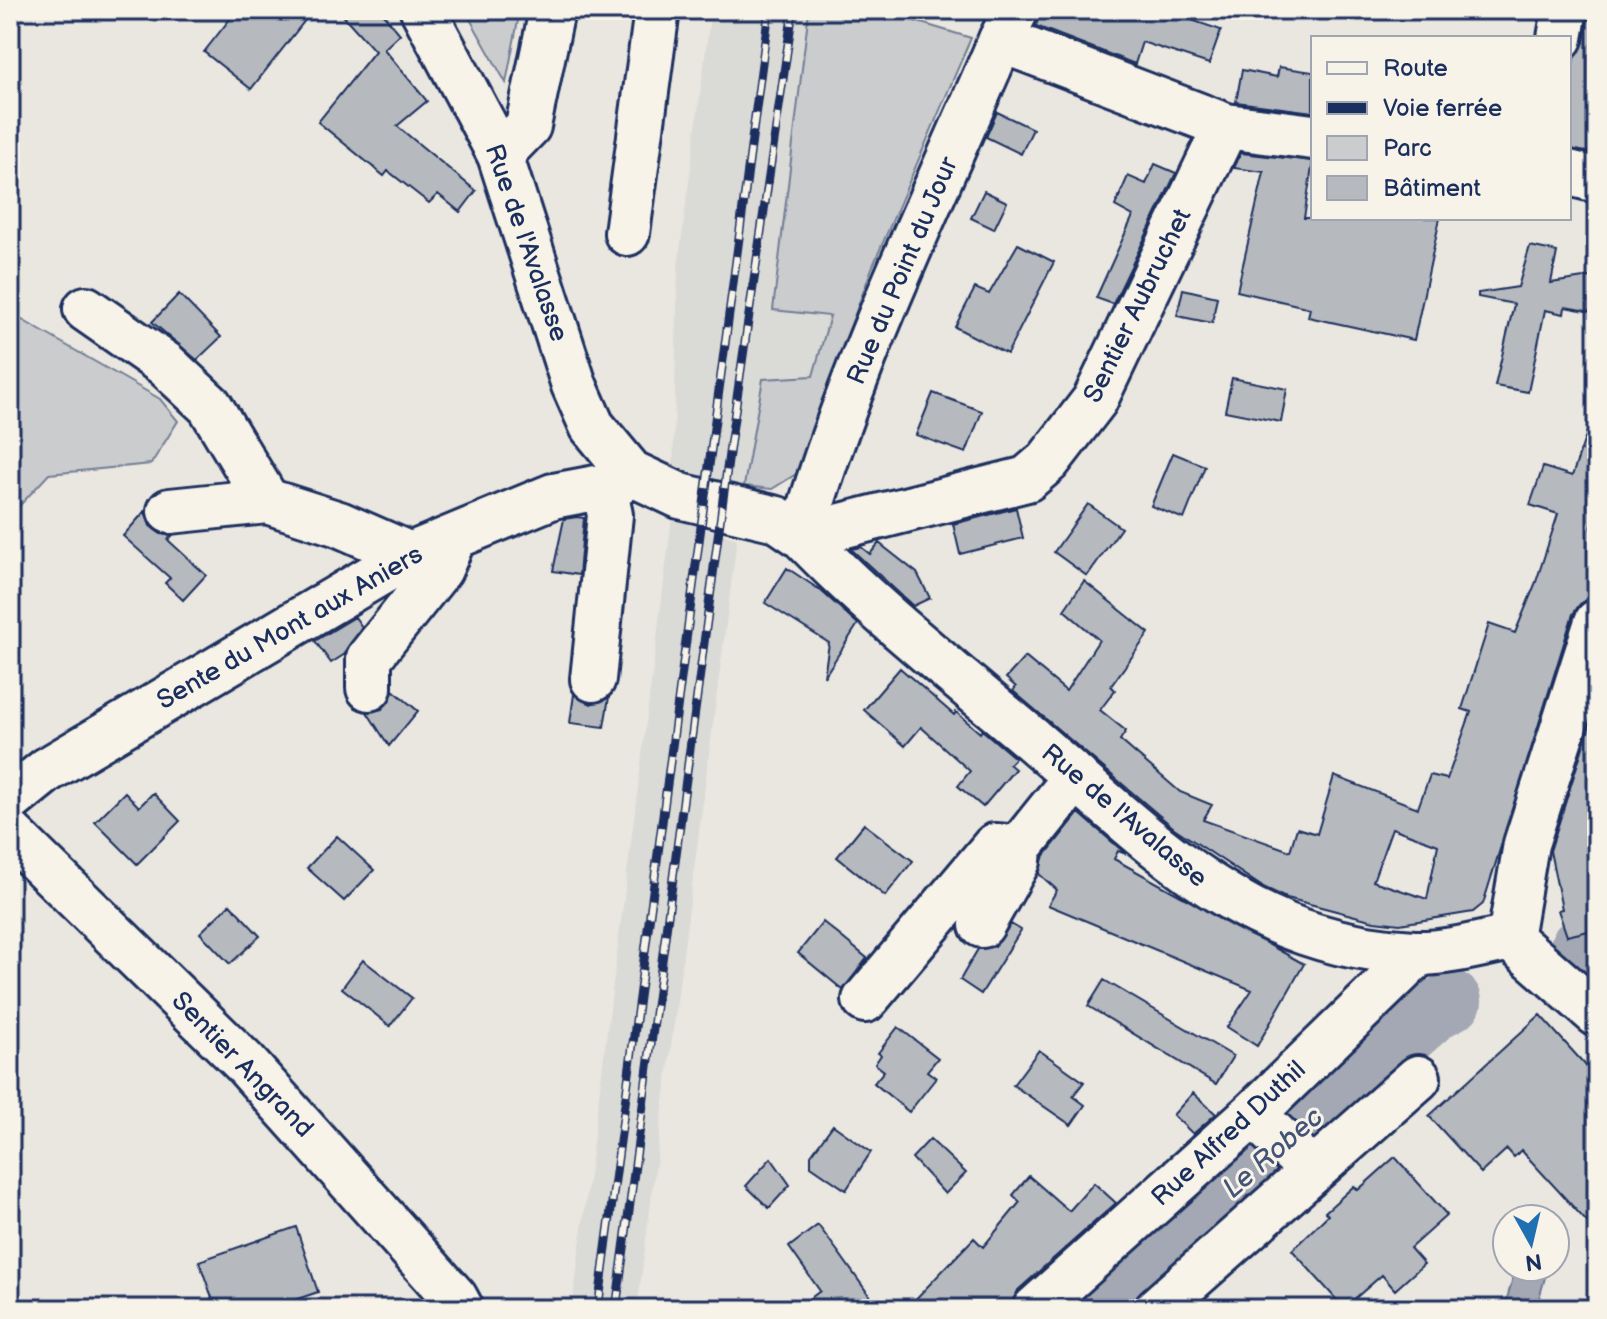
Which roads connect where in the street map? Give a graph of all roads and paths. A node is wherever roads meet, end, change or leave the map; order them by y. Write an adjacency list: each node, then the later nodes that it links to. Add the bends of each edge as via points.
1 (423, 10): 9 (street, Rue de l'Avalasse)
2 (552, 10): 9 (street, via 528,126)
3 (657, 10): 12 (street)
4 (1565, 10): 6 (street)
5 (1008, 25): 7 (street); 17 (street, Rue du Point du Jour, via 864,361 821,469)
6 (1560, 36)
7 (1226, 126): 8 (street); 17 (street, Sentier Aubruchet, via 1095,400 1048,461 1027,479)
8 (1311, 137)
9 (500, 155): 14 (street, Rue de l'Avalasse, via 574,385)
10 (1571, 174): 11 (street)
11 (1597, 180)
12 (627, 233)
13 (86, 309): 15 (street, via 165,364 210,406)
14 (618, 480): 17 (street, Rue de l'Avalasse, via 777,519); 18 (street, Sente du Mont aux Aniers, via 553,496); 21 (street)
15 (267, 501): 16 (street); 19 (street)
16 (170, 511)
17 (802, 536): 23 (street, Rue de l'Avalasse)
18 (454, 537): 19 (street, Sente du Mont aux Aniers); 22 (street, via 440,569 369,658)
19 (410, 555): 24 (street, Sente du Mont aux Aniers, via 47,770)
20 (1597, 622): 28 (street, via 1526,844)
21 (593, 679)
22 (369, 688)
23 (1076, 777): 26 (street); 29 (street, Rue de l'Avalasse, via 1196,879 1236,905 1349,946)
24 (10, 800)
25 (10, 833): 34 (street, Sentier Angrand, via 244,1062)
26 (1019, 848): 27 (street, via 1018,861); 30 (street, via 995,846)
27 (982, 925)
28 (1510, 938): 29 (street, Rue de l'Avalasse); 31 (street)
29 (1418, 954): 33 (street, Rue Alfred Duthil)
30 (865, 1000)
31 (1597, 1014)
32 (1418, 1078): 33 (street)
33 (1282, 1142): 35 (street, Rue Alfred Duthil); 36 (street)
34 (461, 1309)
35 (1035, 1309)
36 (1157, 1309)

